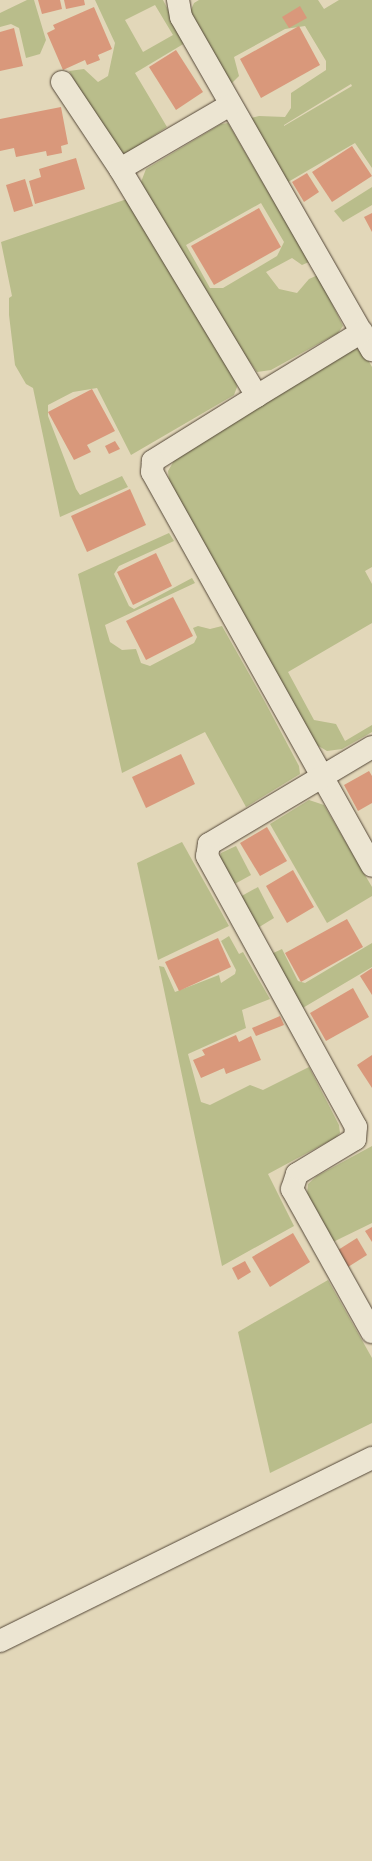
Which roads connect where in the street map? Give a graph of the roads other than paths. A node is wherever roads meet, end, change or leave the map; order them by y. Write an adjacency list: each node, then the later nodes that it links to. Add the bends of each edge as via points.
1 (177, 0): 3 (street, via 181,17)
2 (62, 82): 4 (street)
3 (230, 105): 4 (street); 5 (street)
4 (120, 169): 6 (street)
5 (367, 341): 6 (street)
6 (257, 396): 8 (street, via 153,461 152,472)
7 (372, 747): 8 (street)
8 (321, 777): 9 (street); 10 (street, via 209,844 207,856 356,1127 355,1139 297,1174 292,1188)
9 (372, 866)
10 (372, 1332)
11 (372, 1458): 12 (street)
12 (0, 1641)

